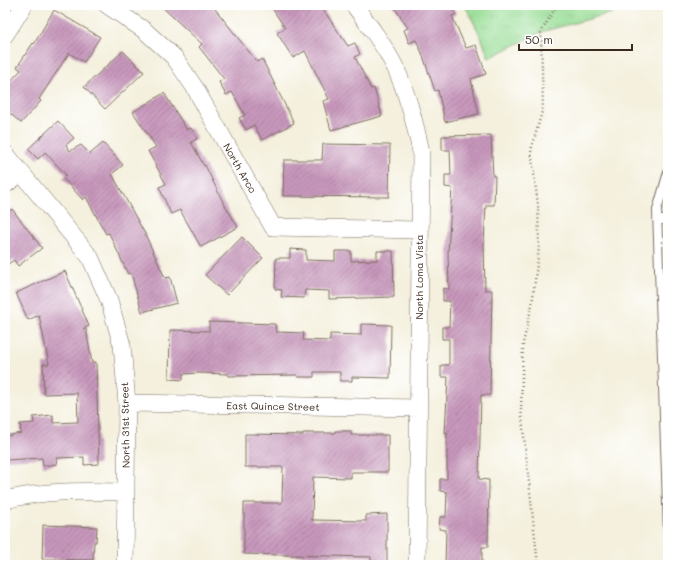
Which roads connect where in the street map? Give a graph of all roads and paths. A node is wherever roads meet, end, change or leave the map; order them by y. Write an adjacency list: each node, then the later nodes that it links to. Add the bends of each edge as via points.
1 (24, 5): 5 (street)
2 (107, 5): 12 (street, North Arco, via 144,30 174,57 195,88 273,227)
3 (354, 5): 12 (street, North Loma Vista, via 375,33 395,67 413,116 421,152)
4 (557, 5): 20 (path, via 541,32 544,108 532,150 540,248 524,343 521,409)
5 (5, 35)
6 (5, 153): 8 (street, North 31st Street)
7 (668, 172): 10 (lane, via 657,210)
8 (21, 173): 9 (street); 13 (street, North 31st Street, via 90,257 109,300 122,345)
9 (5, 185)
10 (657, 220): 11 (lane); 17 (lane)
11 (668, 220)
12 (419, 230): 14 (street, North Loma Vista)
13 (127, 403): 14 (street, East Quince Street); 15 (street, North 31st Street)
14 (418, 408): 19 (street, North Loma Vista)
15 (126, 492): 16 (street, via 63,491 35,493); 18 (street, North 31st Street)
16 (5, 500)
17 (668, 534)
18 (124, 565)
19 (417, 565)
20 (538, 565)

